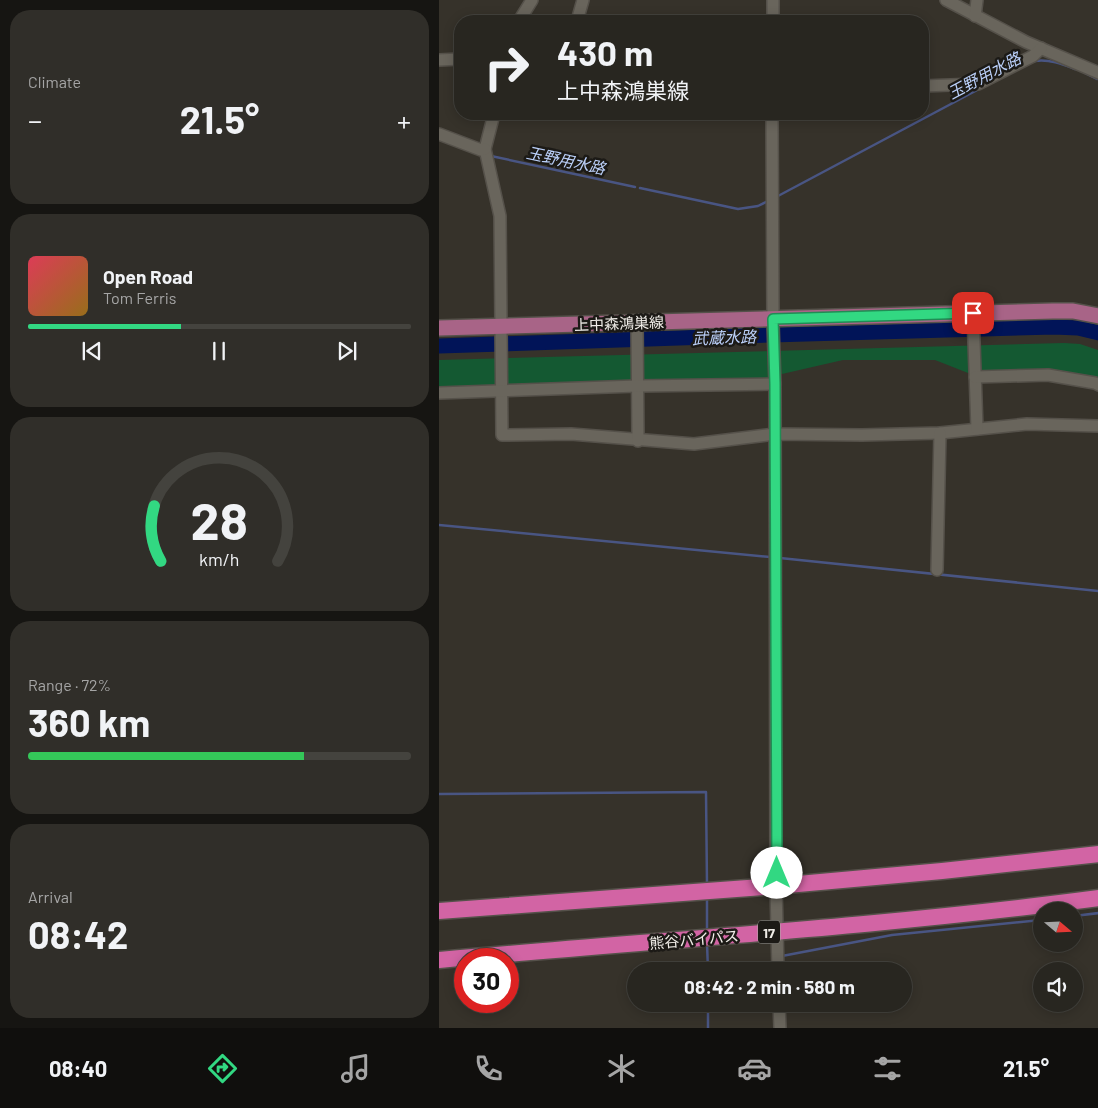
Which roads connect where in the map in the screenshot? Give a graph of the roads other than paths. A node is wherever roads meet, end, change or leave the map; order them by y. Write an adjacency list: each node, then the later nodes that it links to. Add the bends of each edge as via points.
1 (532, 0): 6 (street)
2 (583, 0): 7 (street)
3 (773, 0): 8 (street)
4 (946, 0): 9 (street)
5 (977, 0): 9 (street)
6 (523, 15)
7 (579, 15)
8 (773, 15)
9 (975, 16): 10 (street)
10 (1041, 48): 13 (street); 14 (street, via 1033,56 978,84)
11 (454, 59): 12 (street)
12 (439, 60)
13 (1098, 73)
14 (929, 86)
15 (492, 120): 18 (street)
16 (773, 120): 21 (street)
17 (439, 134): 18 (street)
18 (485, 149): 24 (street, via 501,216)
19 (1098, 316): 20 (main road, 上中森鴻巣線, via 1053,311)
20 (973, 317): 21 (main road, 上中森鴻巣線); 25 (street)
21 (773, 323): 22 (main road, 上中森鴻巣線); 26 (street)
22 (637, 326): 24 (main road, 上中森鴻巣線); 27 (street)
23 (439, 328): 24 (main road, 上中森鴻巣線)
24 (501, 330): 29 (street)
25 (975, 377): 28 (street, via 1048,375); 32 (street)
26 (775, 384): 27 (street); 34 (street)
27 (637, 386): 29 (street); 35 (street)
28 (1098, 386)
29 (502, 390): 30 (street); 35 (street, via 503,435 571,434)
30 (439, 393)
31 (1098, 426): 32 (street, via 1027,424)
32 (977, 429): 33 (street)
33 (940, 433): 34 (street); 36 (street)
34 (775, 434): 35 (street, via 694,444); 38 (street)
35 (638, 441)
36 (937, 570)
37 (1098, 854): 38 (highway)
38 (776, 886): 40 (highway); 41 (street)
39 (1098, 898): 41 (highway, 熊谷バイパス / 17)
40 (439, 911)
41 (777, 932): 42 (highway, 熊谷バイパス / 17); 43 (street)
42 (439, 960)
43 (778, 962)
44 (779, 1012): 45 (street)
45 (780, 1028)

